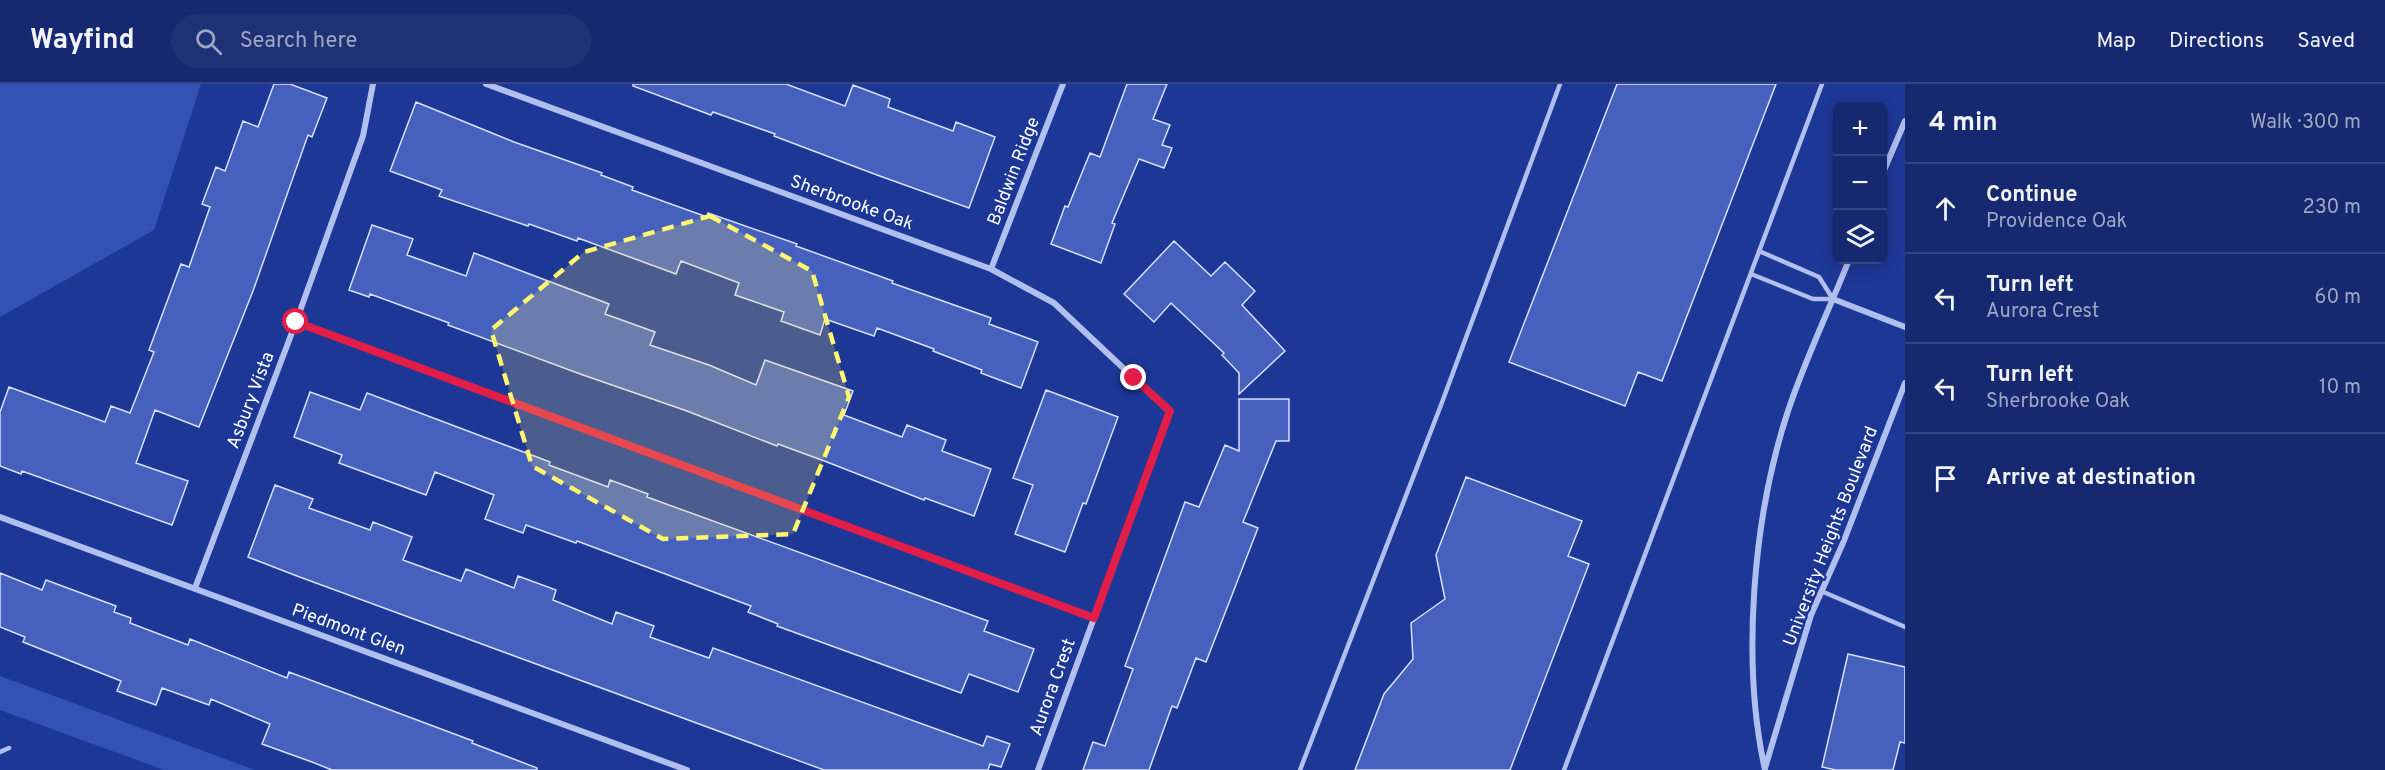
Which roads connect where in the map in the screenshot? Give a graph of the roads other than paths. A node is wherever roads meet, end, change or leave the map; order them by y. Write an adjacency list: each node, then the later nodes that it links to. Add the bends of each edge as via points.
1 (373, 84): 13 (street, Asbury Vista, via 363,136)
2 (486, 84): 10 (street, Sherbrooke Oak)
3 (1063, 84): 10 (street, Baldwin Ridge)
4 (1560, 84): 27 (lane)
5 (1822, 84): 8 (lane)
6 (1905, 121): 7 (street)
7 (1887, 163)
8 (1760, 251): 11 (lane); 12 (lane, via 1819,277)
9 (1847, 264): 12 (street, University Heights Boulevard)
10 (991, 269): 16 (street, Sherbrooke Oak, via 1054,303)
11 (1751, 273): 12 (lane, via 1813,299); 28 (lane)
12 (1833, 299): 14 (street); 24 (street, University Heights Boulevard, via 1788,412 1770,480 1757,559 1753,651 1756,728)
13 (296, 322): 18 (street, Asbury Vista); 20 (street)
14 (1905, 327)
15 (1905, 383): 19 (street, University Heights Boulevard)
16 (1170, 411): 20 (street, Aurora Crest)
17 (0, 517): 18 (street, Piedmont Glen)
18 (195, 588): 25 (street, Piedmont Glen)
19 (1821, 591): 21 (lane); 24 (street, University Heights Boulevard)
20 (1094, 618): 26 (street, Aurora Crest)
21 (1905, 627)
22 (9, 748): 23 (lane)
23 (0, 752)
24 (1765, 769)
25 (687, 770)
26 (1038, 770)
27 (1300, 770)
28 (1564, 770)

